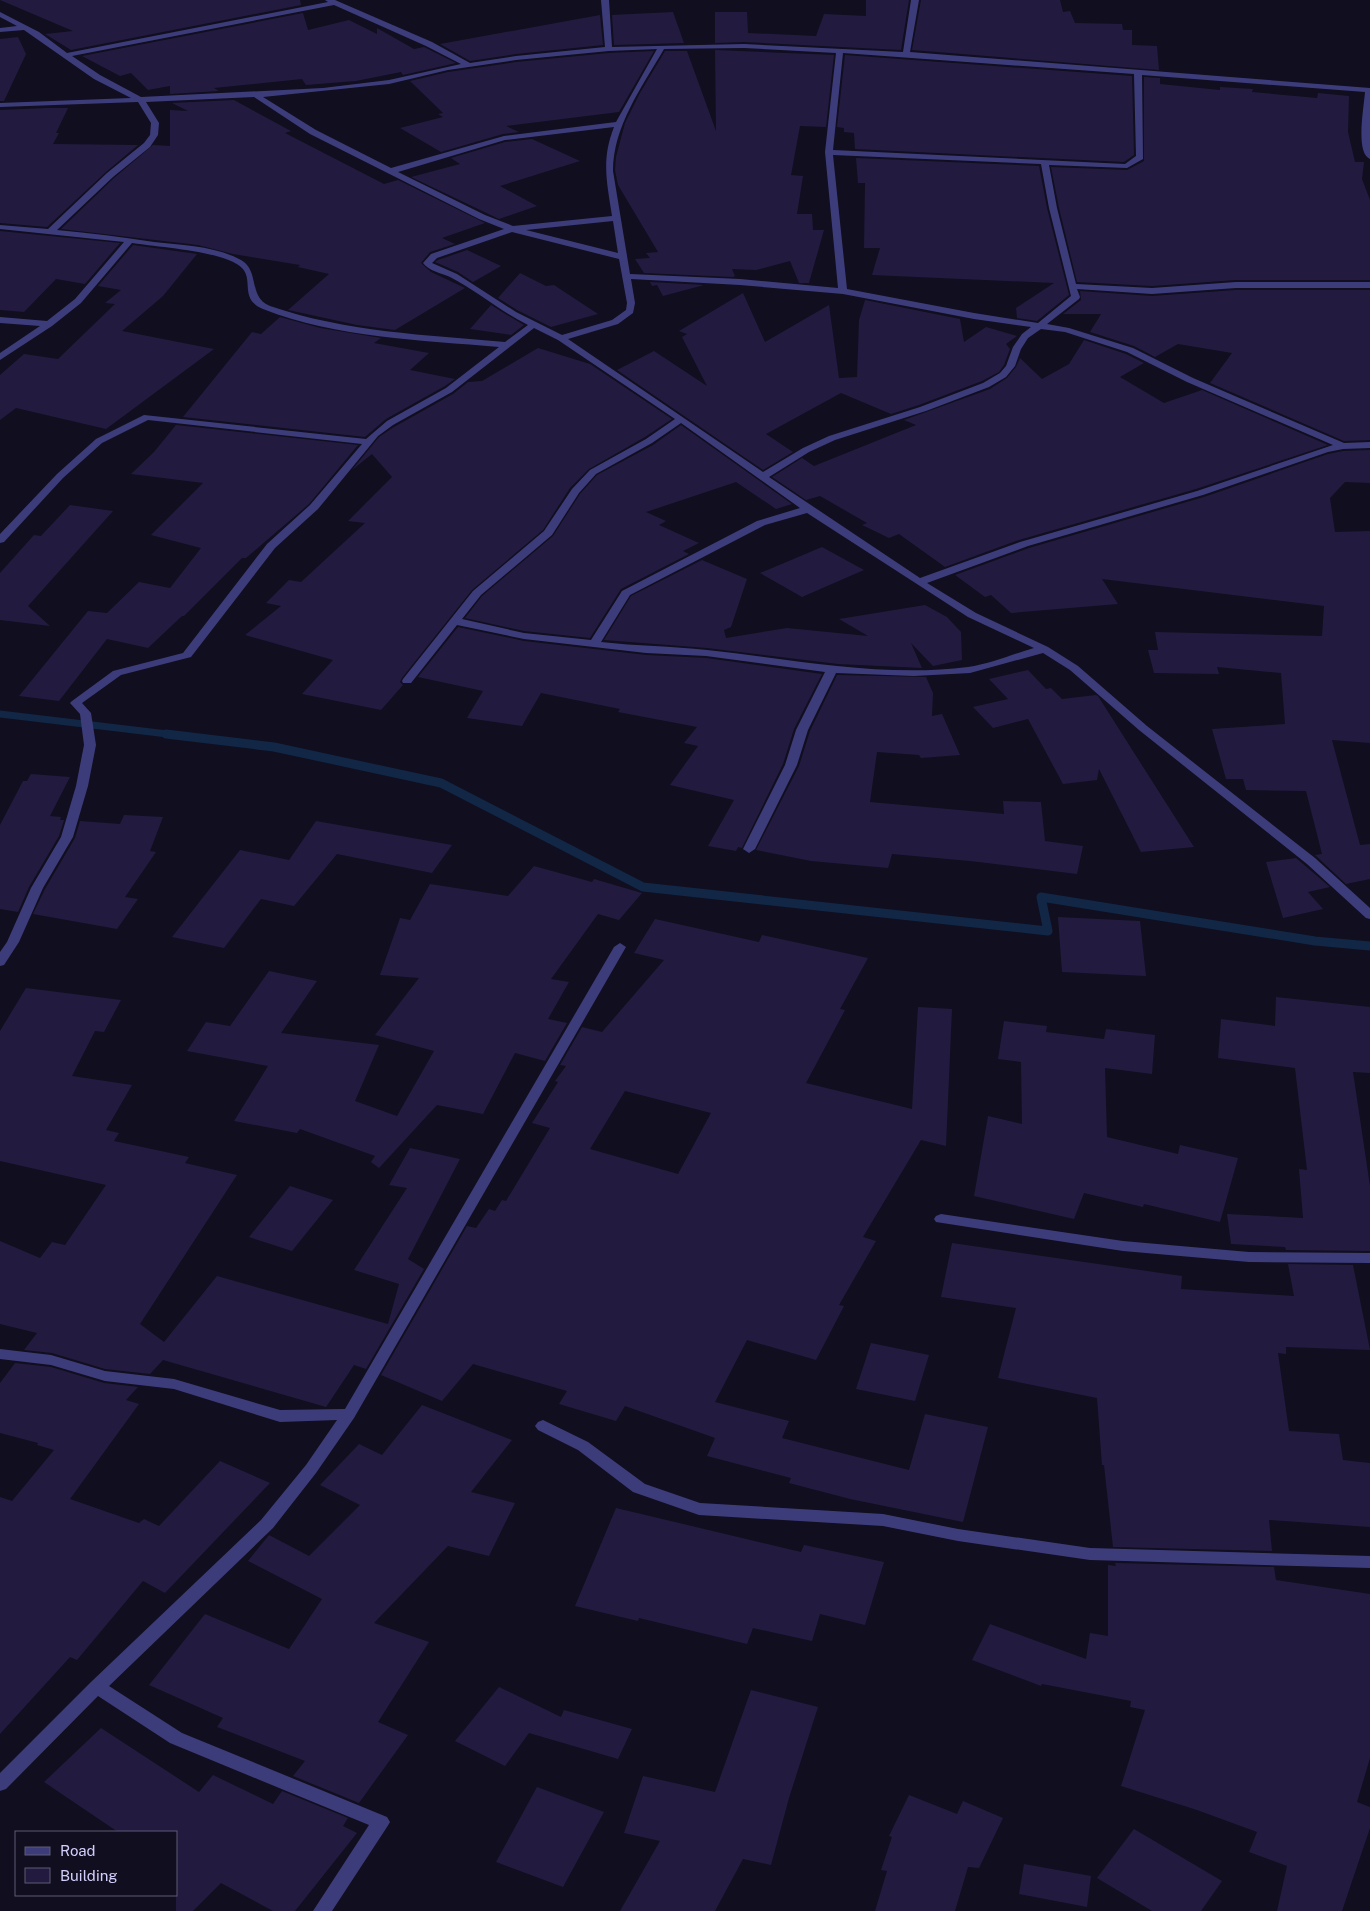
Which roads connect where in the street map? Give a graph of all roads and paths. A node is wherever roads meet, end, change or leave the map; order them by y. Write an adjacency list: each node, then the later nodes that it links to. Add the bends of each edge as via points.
1 (605, 0): 8 (street)
2 (915, 0): 10 (street)
3 (331, 2): 11 (street); 12 (street)
4 (0, 14): 5 (street)
5 (25, 28): 6 (street); 11 (street)
6 (0, 30)
7 (662, 47): 8 (street); 9 (street, via 744,46); 18 (street)
8 (609, 49): 12 (street)
9 (840, 51): 10 (street); 19 (street)
10 (906, 54): 13 (street)
11 (67, 55): 16 (street, via 97,77)
12 (469, 65): 15 (street, via 389,82)
13 (1138, 72): 14 (street); 21 (street, via 1138,160 1127,166)
14 (1369, 90): 20 (street, via 1365,146)
15 (256, 95): 16 (street); 22 (street, via 313,132)
16 (141, 100): 17 (street); 26 (street, via 155,123 154,135)
17 (0, 105)
18 (620, 124): 22 (street, via 504,138); 23 (street, via 610,152 609,171)
19 (829, 152): 21 (street); 32 (street)
20 (1370, 157)
21 (1045, 162): 31 (street)
22 (391, 171): 25 (street)
23 (616, 218): 25 (street); 28 (street)
24 (0, 227): 26 (street)
25 (512, 229): 28 (street); 35 (street, via 434,256 427,263)
26 (51, 232): 27 (street)
27 (130, 240): 34 (street, via 78,301); 38 (street, via 201,250 245,264 252,280 251,289 259,303 305,319 354,330)
28 (623, 256): 29 (street)
29 (626, 276): 32 (street); 37 (street, via 630,312 615,322)
30 (1370, 285): 31 (street, via 1236,285 1160,291)
31 (1072, 286): 36 (street, via 1076,297)
32 (843, 291): 36 (street)
33 (0, 320): 34 (street)
34 (49, 324): 39 (street)
35 (534, 324): 37 (street); 38 (street)
36 (1037, 326): 43 (street, via 1066,330 1130,350 1190,380); 44 (street, via 1025,336 1003,375 986,385 832,438)
37 (561, 338): 40 (street)
38 (508, 345): 41 (street, via 449,390 382,429)
39 (0, 357)
40 (681, 418): 44 (street); 48 (street, via 648,441 592,472 575,491 548,533 477,593)
41 (370, 442): 46 (street, via 147,416 99,441 60,476); 56 (street, via 314,507 271,546 187,655 117,673 76,703 84,714 90,745 70,828)
42 (1370, 445): 43 (street)
43 (1343, 446): 47 (street, via 1200,493 1024,544)
44 (762, 477): 45 (street)
45 (808, 509): 47 (street); 49 (street, via 761,524 626,593)
46 (0, 540)
47 (918, 582): 50 (street, via 972,615)
48 (455, 621): 49 (street, via 524,636); 52 (street)
49 (594, 644): 51 (street, via 706,653)
50 (1044, 649): 51 (street, via 970,670 914,673); 54 (street, via 1074,668 1144,728 1311,860)
51 (832, 670): 53 (street)
52 (407, 681)
53 (749, 849)
54 (1370, 915)
55 (620, 947): 60 (street)
56 (0, 962)
57 (942, 1219): 58 (street, via 1123,1246 1249,1256)
58 (1370, 1258)
59 (0, 1354): 60 (street, via 51,1360 105,1376 174,1384 280,1416)
60 (349, 1414): 63 (street, via 267,1524)
61 (543, 1426): 62 (street, via 583,1446 639,1488 699,1509 883,1520 958,1535 1090,1554)
62 (1370, 1562)
63 (97, 1687): 64 (street); 65 (street, via 176,1738 381,1822)
64 (0, 1784)
65 (322, 1911)

